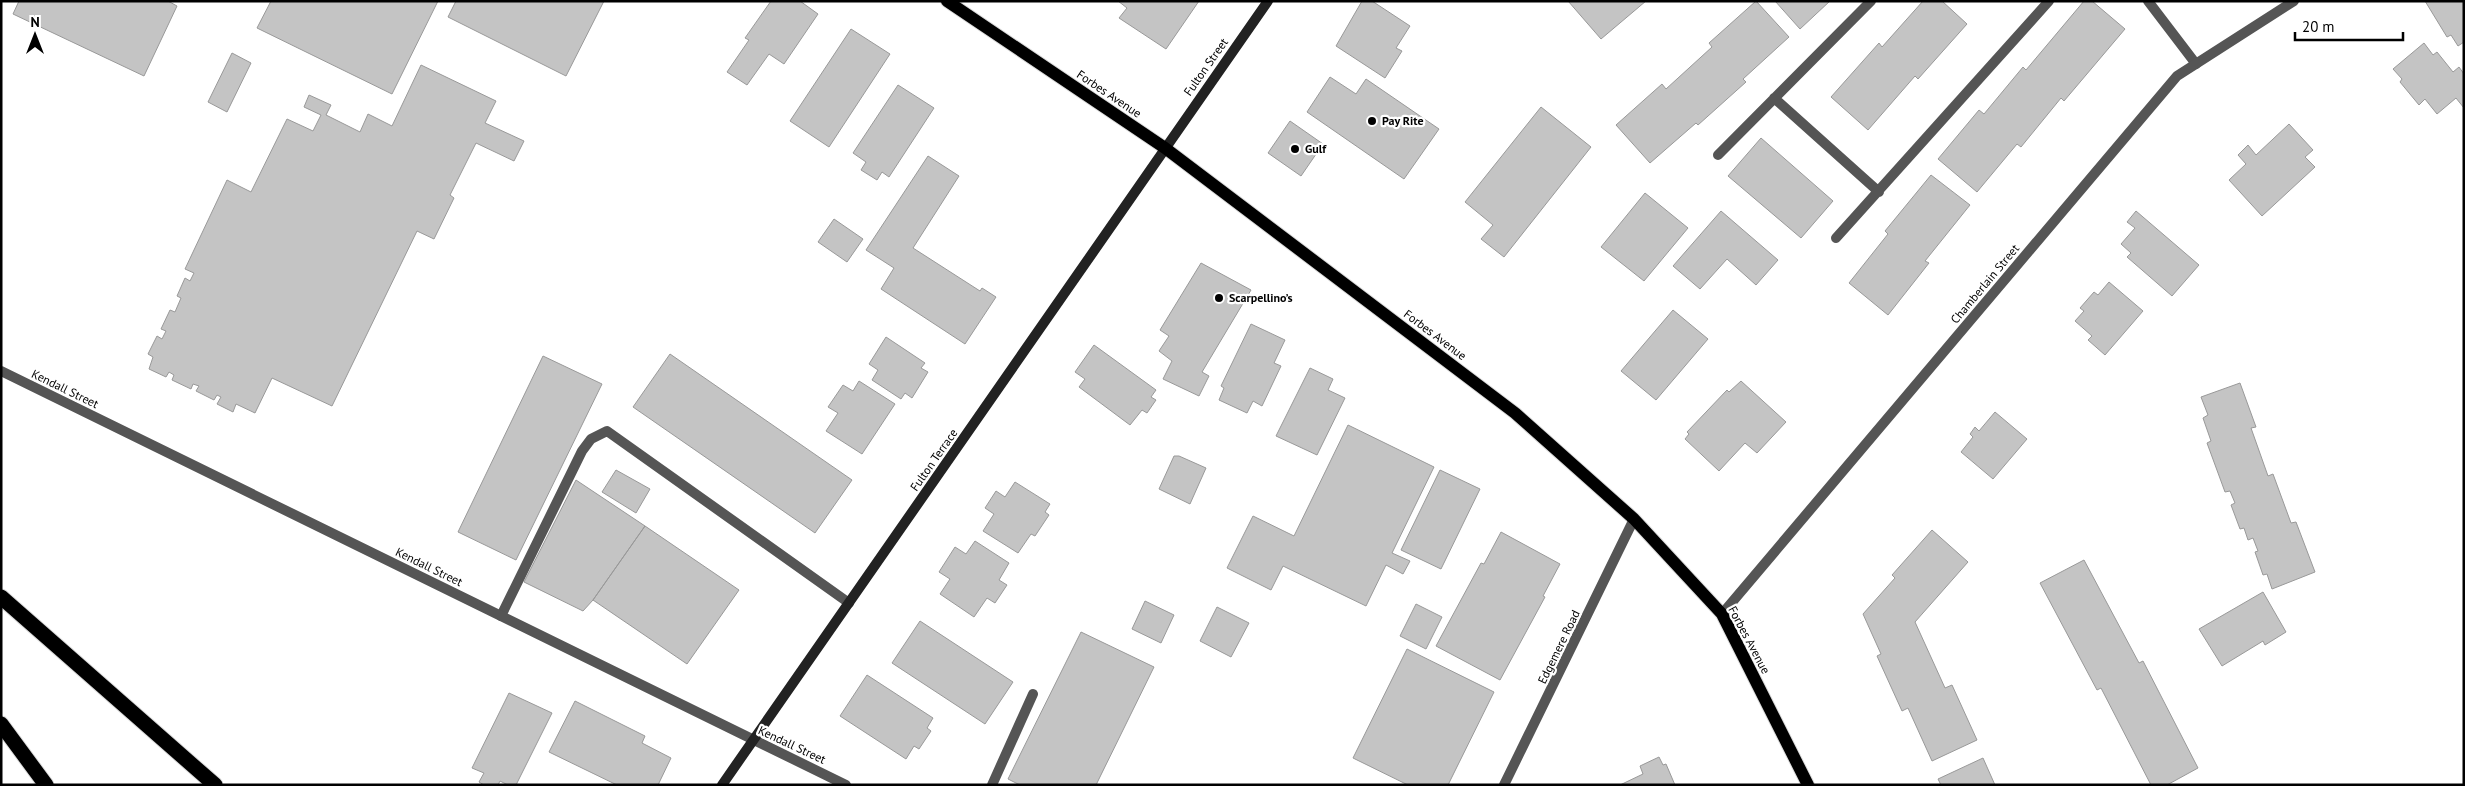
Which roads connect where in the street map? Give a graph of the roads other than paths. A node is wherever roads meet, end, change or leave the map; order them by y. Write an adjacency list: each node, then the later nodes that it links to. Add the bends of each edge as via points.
1 (947, 1): 9 (main road, Forbes Avenue)
2 (1268, 1): 9 (street, Fulton Street)
3 (1871, 1): 8 (street)
4 (2049, 1): 11 (street)
5 (2148, 1): 7 (street)
6 (2294, 1): 7 (street, Chamberlain Street)
7 (2196, 64): 17 (street, Chamberlain Street, via 2177,76)
8 (1774, 98): 10 (street); 11 (street)
9 (1164, 148): 14 (main road, Forbes Avenue, via 1515,413); 16 (street, Fulton Terrace)
10 (1718, 155)
11 (1879, 192): 12 (street)
12 (1836, 238)
13 (1, 371): 18 (street, Kendall Street)
14 (1634, 519): 17 (main road, Forbes Avenue); 27 (street, Edgemere Road)
15 (1, 597): 23 (highway)
16 (850, 604): 18 (street, via 606,431 591,439 582,451); 21 (street, Fulton Terrace)
17 (1722, 614): 28 (main road, Forbes Avenue)
18 (501, 616): 21 (street, Kendall Street)
19 (1033, 694): 26 (street)
20 (1, 724): 22 (highway)
21 (753, 740): 24 (street, Fulton Terrace); 25 (street, Kendall Street)
22 (46, 785)
23 (215, 785)
24 (722, 785)
25 (846, 785)
26 (992, 785)
27 (1504, 785)
28 (1808, 785)

